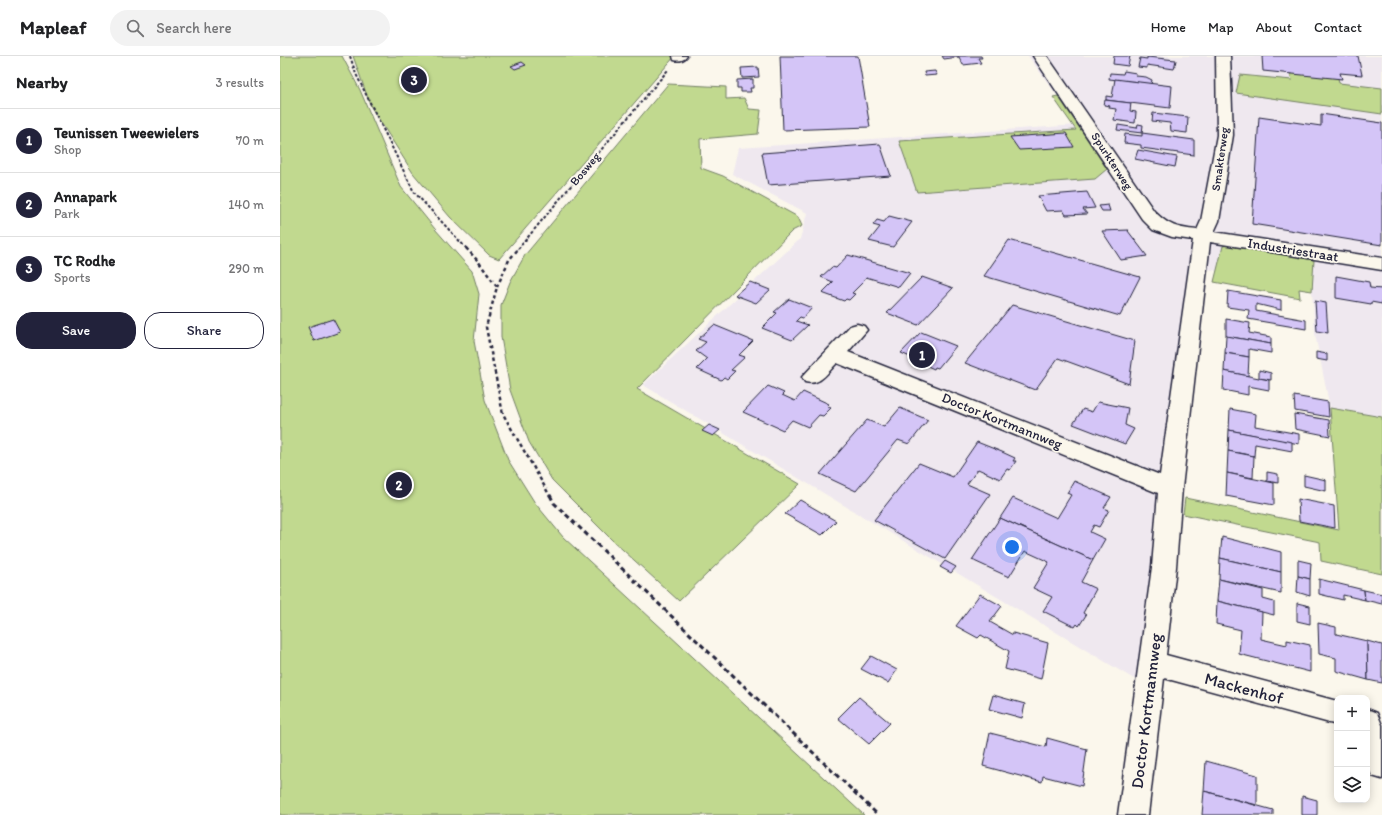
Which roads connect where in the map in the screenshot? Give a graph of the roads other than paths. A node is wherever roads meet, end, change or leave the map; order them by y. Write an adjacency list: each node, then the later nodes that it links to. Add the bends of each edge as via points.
1 (1040, 56): 3 (street, Spurkterweg, via 1148,215 1159,226 1178,233)
2 (1223, 56): 3 (street, Smakterweg, via 1225,135 1210,221)
3 (1204, 235): 4 (street, Industriestraat); 8 (street, Doctor Kortmannweg, via 1201,242)
4 (1382, 264)
5 (857, 330): 6 (street)
6 (834, 354): 7 (street); 8 (street, Doctor Kortmannweg)
7 (812, 377)
8 (1170, 488): 9 (street, Doctor Kortmannweg, via 1164,567)
9 (1152, 663): 10 (street, Mackenhof); 13 (street, Doctor Kortmannweg)
10 (1334, 712)
11 (1382, 725): 12 (street, via 1367,722)
12 (1382, 766)
13 (1134, 815)

